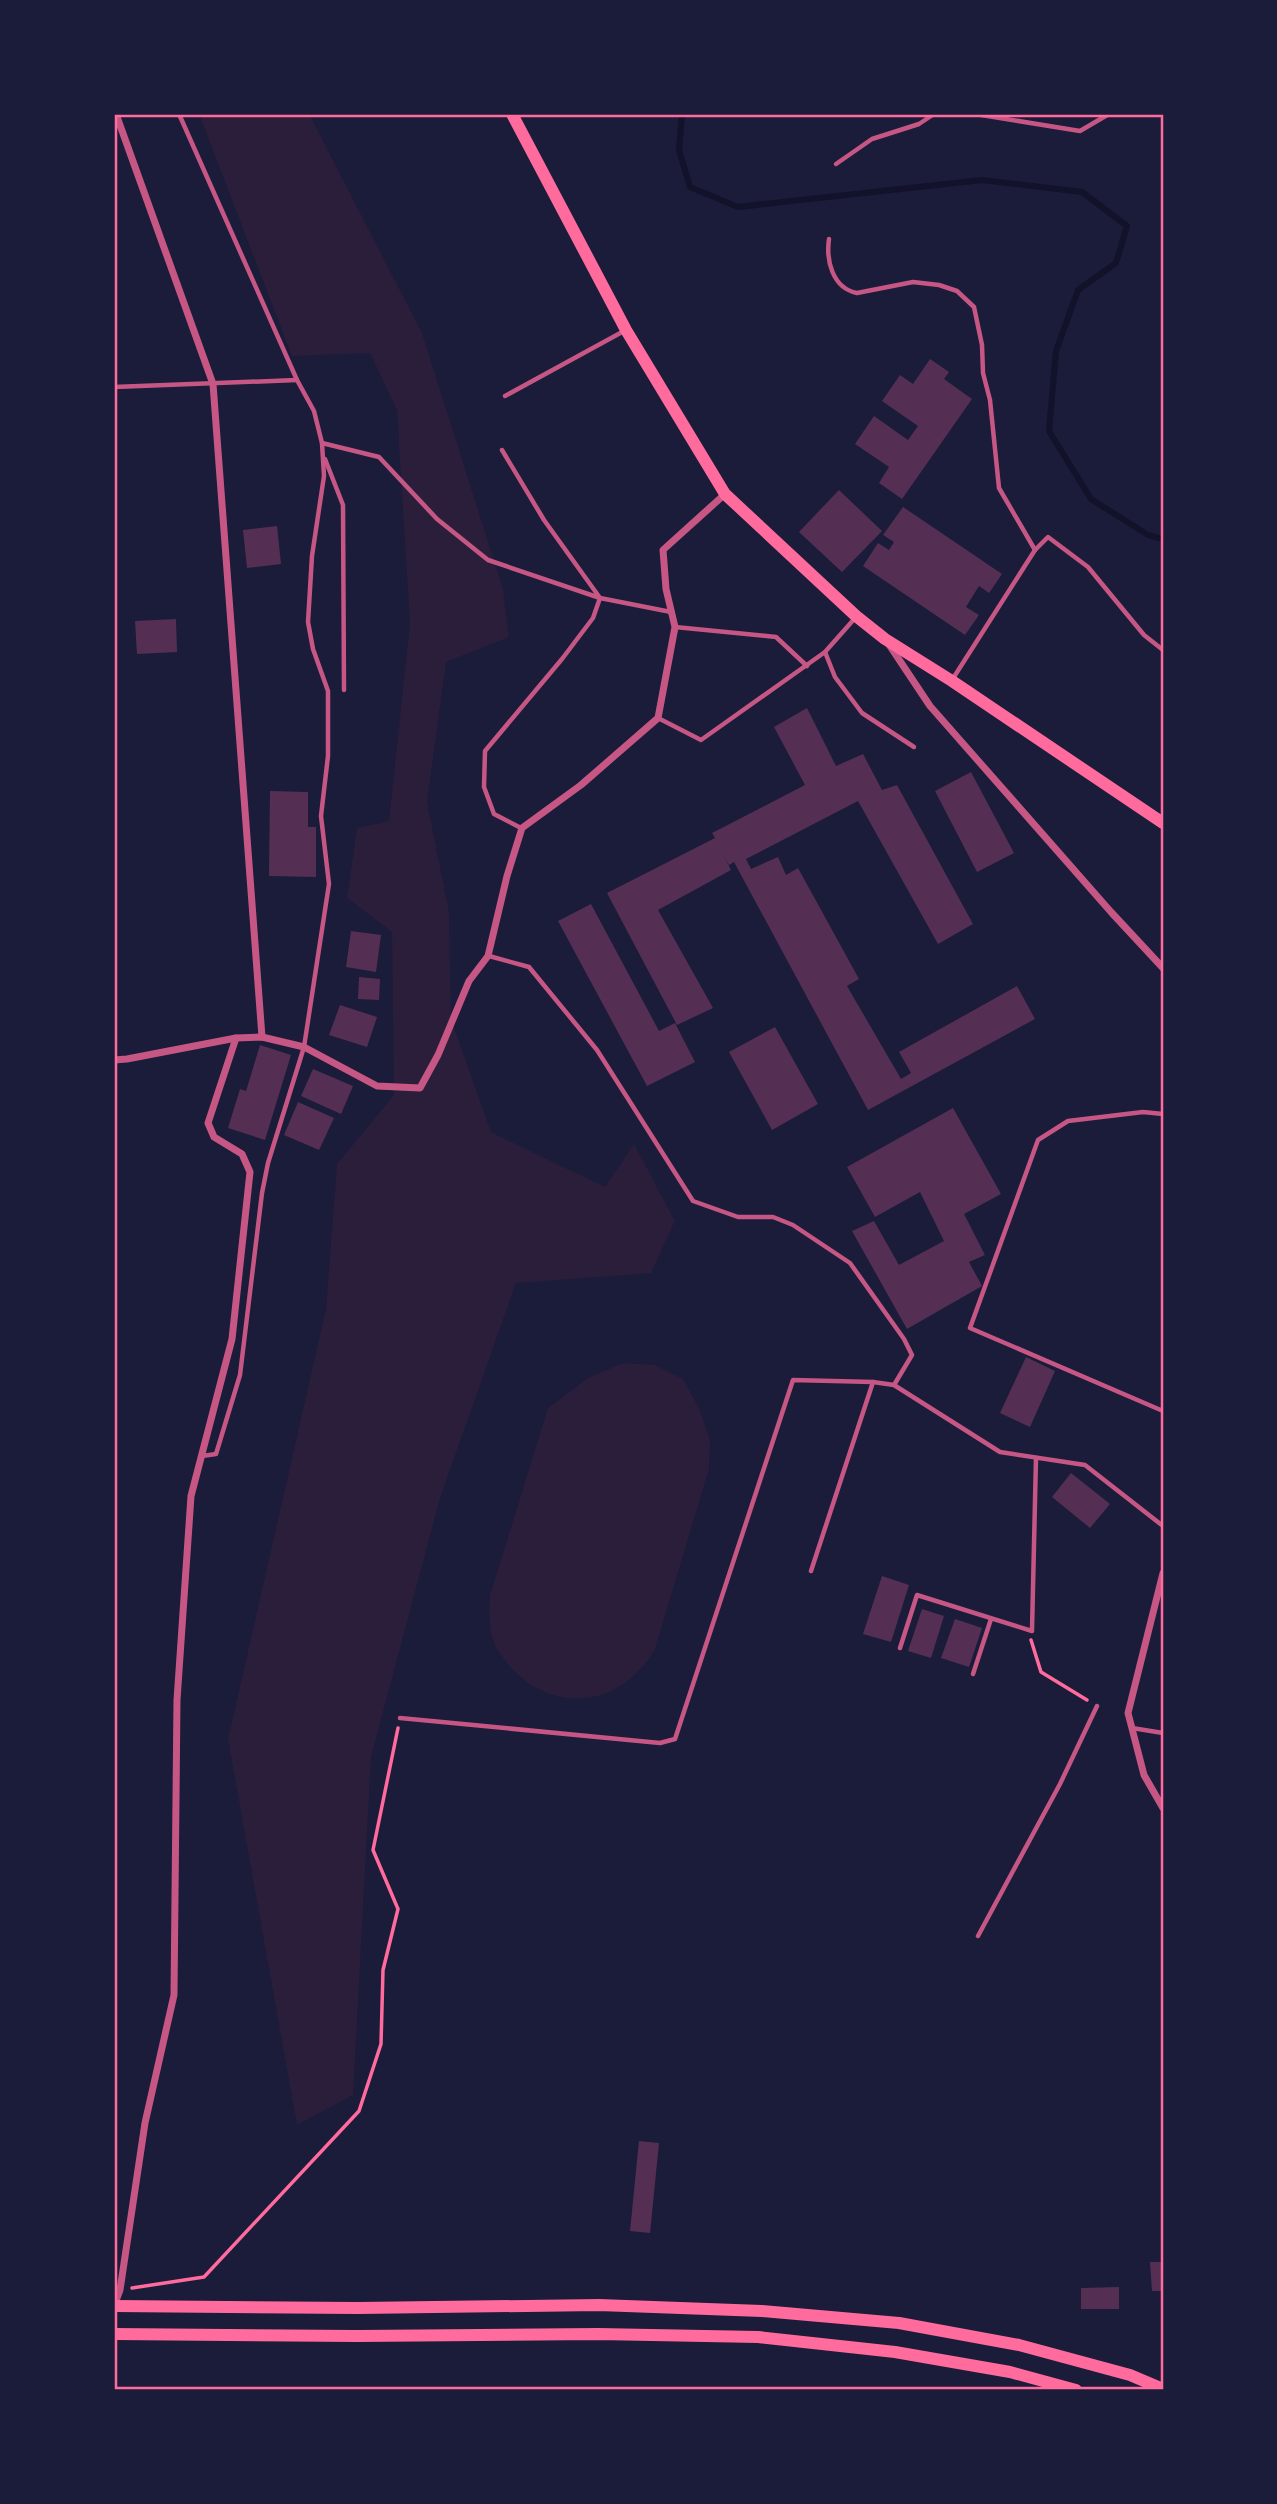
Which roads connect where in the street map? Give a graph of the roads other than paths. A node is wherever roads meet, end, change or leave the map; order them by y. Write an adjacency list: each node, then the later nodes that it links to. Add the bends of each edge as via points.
1 (116, 114): 11 (street)
2 (179, 114): 10 (lane)
3 (512, 114): 9 (main road)
4 (934, 114): 7 (lane, via 919,124 872,139)
5 (975, 114): 6 (lane, via 1080,131)
6 (1109, 114)
7 (836, 164)
8 (829, 239): 18 (lane, via 827,256 834,276 851,292 913,282 939,285 957,291 975,307 999,488)
9 (626, 330): 13 (lane); 17 (main road)
10 (297, 380): 11 (lane); 14 (lane, via 314,411)
11 (213, 384): 12 (lane); 35 (street)
12 (114, 387)
13 (505, 396)
14 (322, 443): 16 (lane); 19 (lane, via 379,457 437,519 488,560)
15 (502, 450): 19 (lane, via 544,520)
16 (323, 455): 28 (lane, via 342,505); 37 (lane, via 308,622 328,691 328,756 321,816 329,884)
17 (725, 494): 20 (street, via 663,550); 21 (main road)
18 (1035, 550): 24 (lane, via 1048,537 1088,567 1144,635); 27 (lane)
19 (600, 598): 20 (lane); 32 (lane, via 593,618 485,751 484,787 494,814)
20 (671, 612): 22 (street)
21 (856, 616): 23 (main road); 25 (lane)
22 (675, 627): 26 (lane, via 776,637); 29 (street)
23 (885, 639): 27 (main road); 34 (street, via 930,706)
24 (1163, 650)
25 (825, 652): 26 (lane); 30 (lane, via 835,677 862,713)
26 (807, 666): 29 (lane, via 701,740)
27 (952, 681): 31 (main road)
28 (344, 690)
29 (658, 718): 32 (street, via 581,785)
30 (914, 747)
31 (1163, 823)
32 (522, 828): 33 (street)
33 (488, 956): 37 (street, via 469,981 421,1088 377,1086); 41 (lane, via 529,967 597,1050 693,1201 738,1217 772,1217 793,1225 850,1263 912,1355)
34 (1163, 968)
35 (262, 1037): 36 (street); 37 (street)
36 (236, 1038): 38 (street); 43 (street, via 208,1123 214,1137 242,1154 250,1172 232,1339)
37 (304, 1047): 43 (lane, via 266,1173 240,1375 216,1454)
38 (114, 1060)
39 (1163, 1114): 42 (lane, via 1068,1121 1038,1140 970,1328)
40 (873, 1382): 41 (lane); 46 (lane); 52 (lane, via 793,1380 675,1738 660,1742)
41 (894, 1385): 44 (lane, via 1000,1452)
42 (1163, 1411)
43 (201, 1456): 57 (street, via 191,1496 177,1700 174,1995 145,2123)
44 (1036, 1458): 45 (lane, via 1086,1465); 48 (lane, via 1032,1631)
45 (1163, 1525)
46 (811, 1571)
47 (1163, 1573): 53 (street, via 1128,1713)
48 (990, 1619): 49 (lane, via 917,1595); 50 (lane)
49 (900, 1648)
50 (973, 1674)
51 (1097, 1706): 56 (lane)
52 (400, 1718)
53 (1132, 1728): 54 (lane); 55 (street, via 1144,1775)
54 (1163, 1733)
55 (1163, 1808)
56 (978, 1936)
57 (114, 2307): 59 (main road, via 599,2305 776,2312 899,2323 1019,2345)
58 (114, 2334): 60 (main road, via 758,2337 895,2351 1010,2372)
59 (1163, 2389)
60 (1076, 2390)

